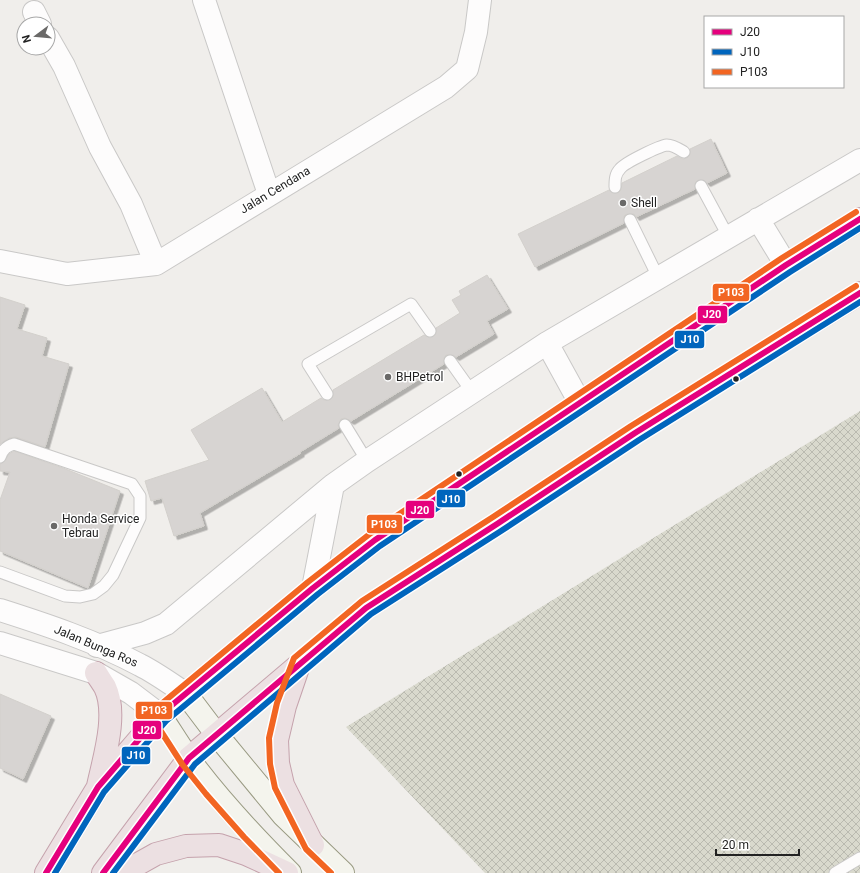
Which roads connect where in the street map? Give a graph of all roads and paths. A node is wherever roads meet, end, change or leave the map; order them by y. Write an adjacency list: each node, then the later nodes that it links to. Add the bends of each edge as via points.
1 (204, 0): 8 (street)
2 (480, 0): 8 (street, Jalan Cendana, via 467,69 446,87)
3 (56, 52): 14 (street, via 100,147 131,204)
4 (684, 152): 6 (lane, via 667,145 626,163 616,175)
5 (860, 160): 9 (street)
6 (615, 186)
7 (701, 186): 12 (lane)
8 (269, 194): 14 (street, Jalan Cendana)
9 (758, 219): 12 (street); 15 (street)
10 (860, 219): 15 (highway)
11 (630, 220): 16 (lane)
12 (728, 236): 16 (street)
13 (0, 261): 14 (street, Jalan Cendana, via 67,274)
14 (156, 264)
15 (786, 265): 23 (highway)
16 (658, 277): 19 (street)
17 (860, 293): 33 (highway, via 634,433 366,608)
18 (430, 331): 22 (lane, via 411,304 308,364)
19 (547, 343): 21 (street); 23 (street)
20 (450, 361): 21 (lane)
21 (472, 392): 26 (street)
22 (327, 394)
23 (580, 402): 29 (highway, via 375,540)
24 (345, 424): 26 (lane)
25 (0, 457): 28 (lane, via 7,446 14,444 132,484 140,496 140,518 113,575 93,594 80,597 66,596)
26 (367, 461): 27 (street)
27 (333, 485): 29 (street); 32 (street, via 166,624 145,634)
28 (0, 572)
29 (313, 588): 35 (highway)
30 (0, 610): 32 (street, Jalan Bunga Ros, via 51,626)
31 (0, 643): 34 (street, Jalan Bunga Ros)
32 (97, 646): 35 (street, Jalan Bunga Ros, via 140,665)
33 (300, 664): 37 (highway); 40 (highway, via 285,706 277,740 278,763 283,785)
34 (96, 673): 36 (street, Jalan Bunga Ros, via 131,693); 39 (highway, via 105,687 110,711)
35 (186, 694): 36 (highway); 37 (main road)
36 (160, 715): 38 (main road); 39 (highway)
37 (216, 735): 38 (highway); 40 (main road, via 283,815)
38 (188, 758): 43 (highway); 45 (main road)
39 (98, 787): 42 (highway)
40 (313, 845): 46 (main road)
41 (860, 858): 47 (lane)
42 (46, 873)
43 (103, 873)
44 (122, 873): 45 (highway, via 156,854 186,846 219,845)
45 (289, 873)
46 (343, 873)
47 (835, 873)

